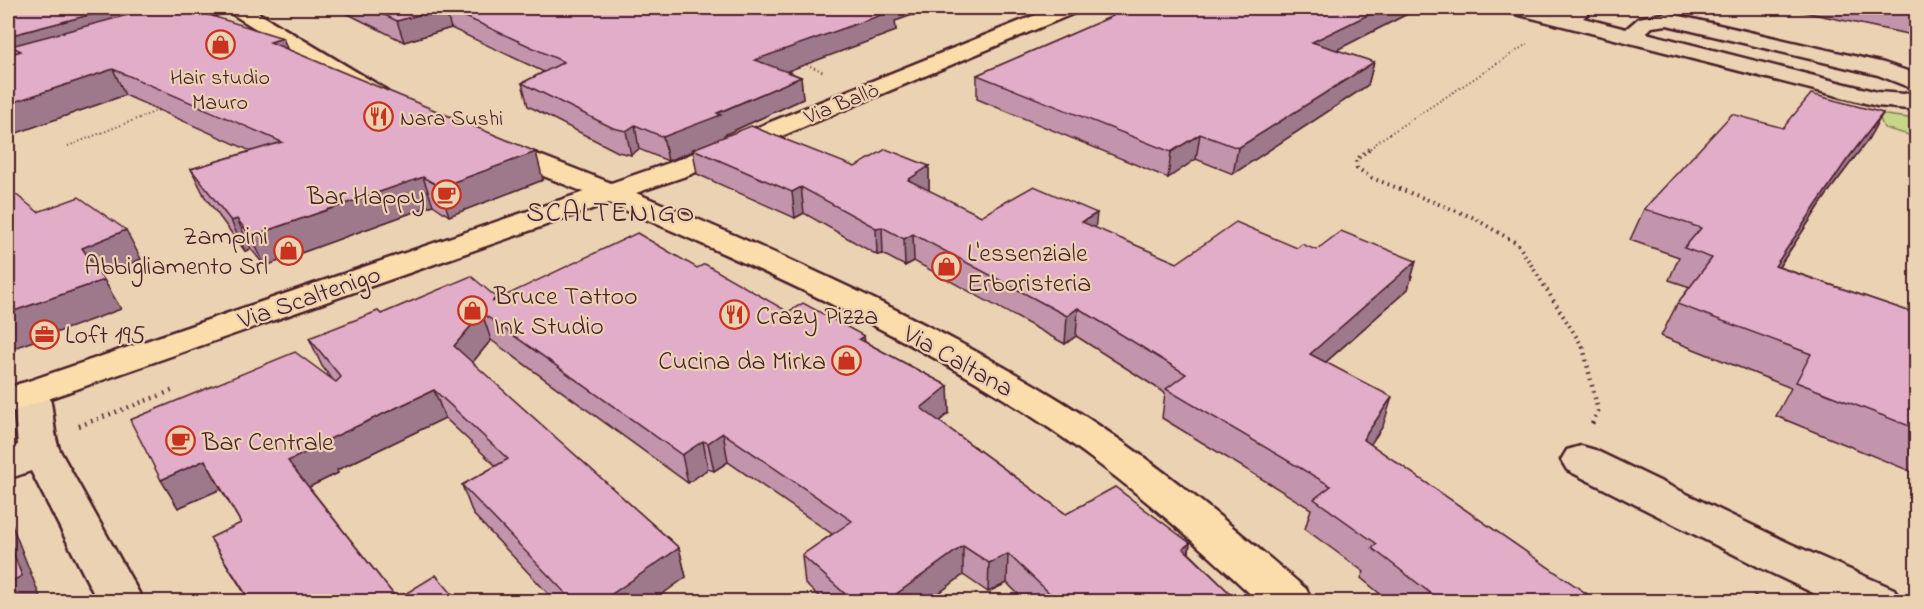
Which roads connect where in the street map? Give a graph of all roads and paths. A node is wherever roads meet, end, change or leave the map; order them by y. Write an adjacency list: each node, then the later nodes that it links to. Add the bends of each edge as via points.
1 (217, 8): 6 (street)
2 (236, 8): 13 (main road)
3 (1070, 8): 16 (main road, Via Ballò, via 724,151)
4 (1515, 8): 5 (street)
5 (1568, 15): 7 (street); 21 (path, via 1356,160 1357,168 1372,178 1472,217 1518,244 1584,348 1598,411 1587,433)
6 (133, 31)
7 (1630, 36): 10 (street, via 1646,22 1667,19 1884,70); 11 (street, via 1877,99 1908,102)
8 (802, 62): 9 (path)
9 (833, 76)
10 (1917, 82)
11 (1917, 98)
12 (169, 107): 15 (path)
13 (401, 108)
14 (475, 139): 16 (main road, Via Caltana)
15 (68, 146)
16 (611, 193): 18 (main road, Via Scaltenigo); 23 (main road, Via Caltana, via 853,302 1016,391 1145,479)
17 (174, 390): 19 (path)
18 (19, 397): 20 (street, via 36,440)
19 (74, 428)
20 (24, 458): 22 (street)
21 (1581, 460): 24 (street)
22 (121, 602)
23 (1290, 602)
24 (1878, 602)

